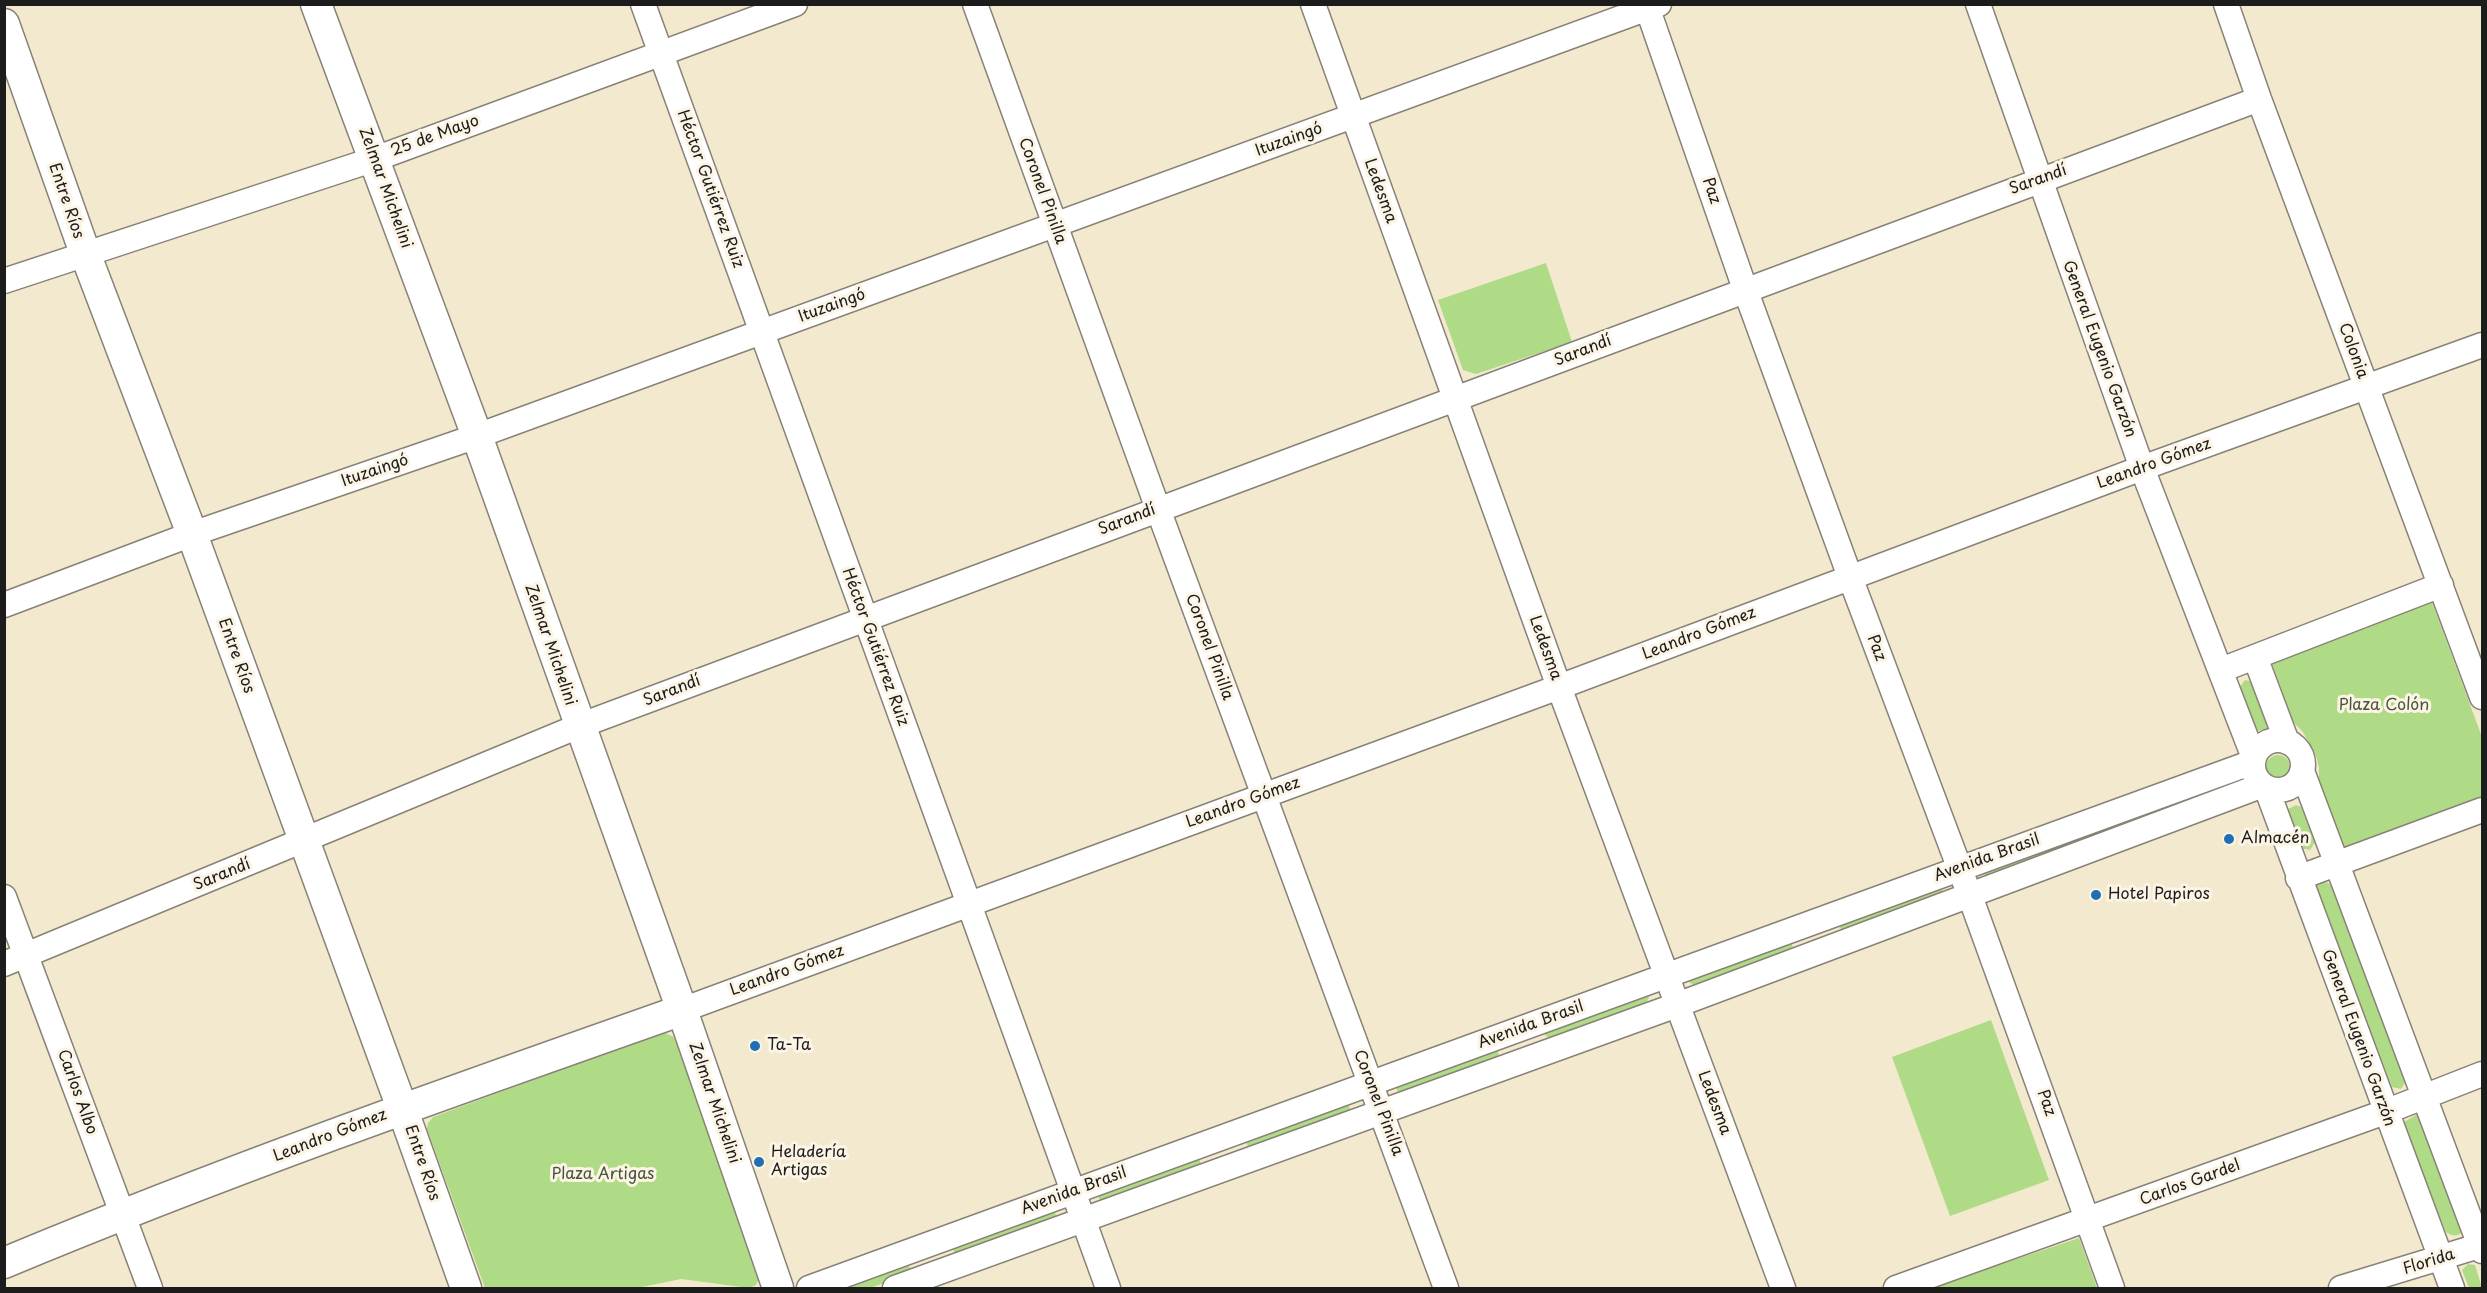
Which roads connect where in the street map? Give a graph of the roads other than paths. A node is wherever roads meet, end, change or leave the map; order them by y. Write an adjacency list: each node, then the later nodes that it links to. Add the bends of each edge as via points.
1 (316, 4): 13 (street, Zelmar Michelini)
2 (643, 4): 10 (street, Héctor Gutiérrez Ruiz)
3 (795, 4): 10 (street, 25 de Mayo)
4 (975, 4): 15 (street, Coronel Pinilla)
5 (1313, 4): 12 (street, Ledesma)
6 (1978, 4): 14 (street, General Eugenio Garzón)
7 (2226, 4): 11 (street, Colonia)
8 (1651, 6): 12 (street, Ituzaingó); 18 (street, Paz)
9 (4, 24): 16 (street, Entre Ríos)
10 (661, 53): 13 (street, 25 de Mayo); 19 (street, Héctor Gutiérrez Ruiz)
11 (2259, 99): 14 (street, Sarandí); 21 (street, Colonia)
12 (1354, 117): 15 (street, Ituzaingó); 22 (street, Ledesma)
13 (375, 159): 16 (street, 25 de Mayo); 23 (street, Zelmar Michelini)
14 (2039, 180): 18 (street, Sarandí); 24 (street, General Eugenio Garzón)
15 (1054, 225): 19 (street, Ituzaingó); 25 (street, Coronel Pinilla)
16 (85, 253): 17 (street, 25 de Mayo); 26 (street, Entre Ríos)
17 (4, 281)
18 (1745, 289): 22 (street, Sarandí); 27 (street, Paz)
19 (762, 332): 23 (street, Ituzaingó); 30 (street, Héctor Gutiérrez Ruiz)
20 (2482, 345): 21 (street, Leandro Gómez)
21 (2366, 387): 24 (street, Leandro Gómez); 28 (street, Colonia)
22 (1456, 399): 25 (street, Sarandí); 34 (street, Ledesma)
23 (477, 436): 26 (street, Ituzaingó); 36 (street, Zelmar Michelini)
24 (2142, 468): 27 (street, Leandro Gómez); 32 (street, General Eugenio Garzón)
25 (1158, 509): 30 (street, Sarandí); 41 (street, Coronel Pinilla)
26 (192, 534): 29 (street, Ituzaingó); 43 (street, Entre Ríos)
27 (1850, 577): 34 (street, Leandro Gómez); 45 (street, Paz)
28 (2441, 585): 31 (street); 33 (street, Colonia)
29 (4, 605)
30 (864, 619): 36 (street, Sarandí); 49 (street, Héctor Gutiérrez Ruiz)
31 (2255, 657): 32 (street); 37 (street)
32 (2221, 670): 38 (street, General Eugenio Garzón)
33 (2478, 673): 35 (street, Colonia)
34 (1559, 687): 41 (street, Leandro Gómez); 51 (street, Ledesma)
35 (2482, 697)
36 (579, 726): 43 (street, Sarandí); 53 (street, Zelmar Michelini)
37 (2287, 742): 38 (street, via 2267,743); 39 (street, via 2300,754)
38 (2253, 760): 40 (street, via 2257,779); 45 (street, Avenida Brasil)
39 (2302, 771): 40 (street, via 2298,779 2283,789); 44 (street)
40 (2265, 786): 46 (street, General Eugenio Garzón); 47 (street, Avenida Brasil)
41 (1264, 796): 49 (street, Leandro Gómez); 55 (street, Coronel Pinilla)
42 (2482, 810): 44 (street)
43 (304, 841): 50 (street, Sarandí); 57 (street, Entre Ríos)
44 (2336, 864): 46 (street); 56 (street)
45 (1959, 868): 47 (street, Paz); 51 (street, Avenida Brasil)
46 (2298, 878): 58 (street, General Eugenio Garzón)
47 (1970, 896): 52 (street, Avenida Brasil); 62 (street, Paz)
48 (4, 897): 50 (street, Carlos Albo)
49 (968, 905): 53 (street, Leandro Gómez); 60 (street, Héctor Gutiérrez Ruiz)
50 (15, 960): 61 (street, Carlos Albo)
51 (1666, 976): 52 (street, Ledesma); 55 (street, Avenida Brasil)
52 (1677, 1005): 59 (street, Avenida Brasil); 74 (street, Ledesma)
53 (682, 1010): 57 (street, Leandro Gómez); 69 (street, Zelmar Michelini)
54 (2482, 1074): 56 (street, Carlos Gardel)
55 (1370, 1083): 59 (street, Coronel Pinilla); 60 (street, Avenida Brasil)
56 (2425, 1095): 58 (street, Carlos Gardel); 64 (street)
57 (402, 1108): 61 (street, Leandro Gómez); 68 (street, Entre Ríos)
58 (2385, 1112): 62 (street, Carlos Gardel); 65 (street, General Eugenio Garzón)
59 (1382, 1113): 63 (street, Avenida Brasil); 73 (street, Coronel Pinilla)
60 (1073, 1191): 63 (street, Héctor Gutiérrez Ruiz); 70 (street, Avenida Brasil)
61 (122, 1214): 66 (street, Leandro Gómez); 67 (street, Carlos Albo)
62 (2088, 1220): 75 (street, Carlos Gardel); 76 (street, Paz)
63 (1083, 1221): 71 (street, Avenida Brasil); 72 (street, Héctor Gutiérrez Ruiz)
64 (2482, 1247): 65 (street, Florida)
65 (2441, 1258): 77 (street, Florida); 78 (street, General Eugenio Garzón)
66 (4, 1263)
67 (150, 1288)
68 (466, 1288)
69 (778, 1288)
70 (809, 1288)
71 (895, 1288)
72 (1108, 1288)
73 (1446, 1288)
74 (1784, 1288)
75 (1896, 1288)
76 (2112, 1288)
77 (2341, 1288)
78 (2452, 1288)

